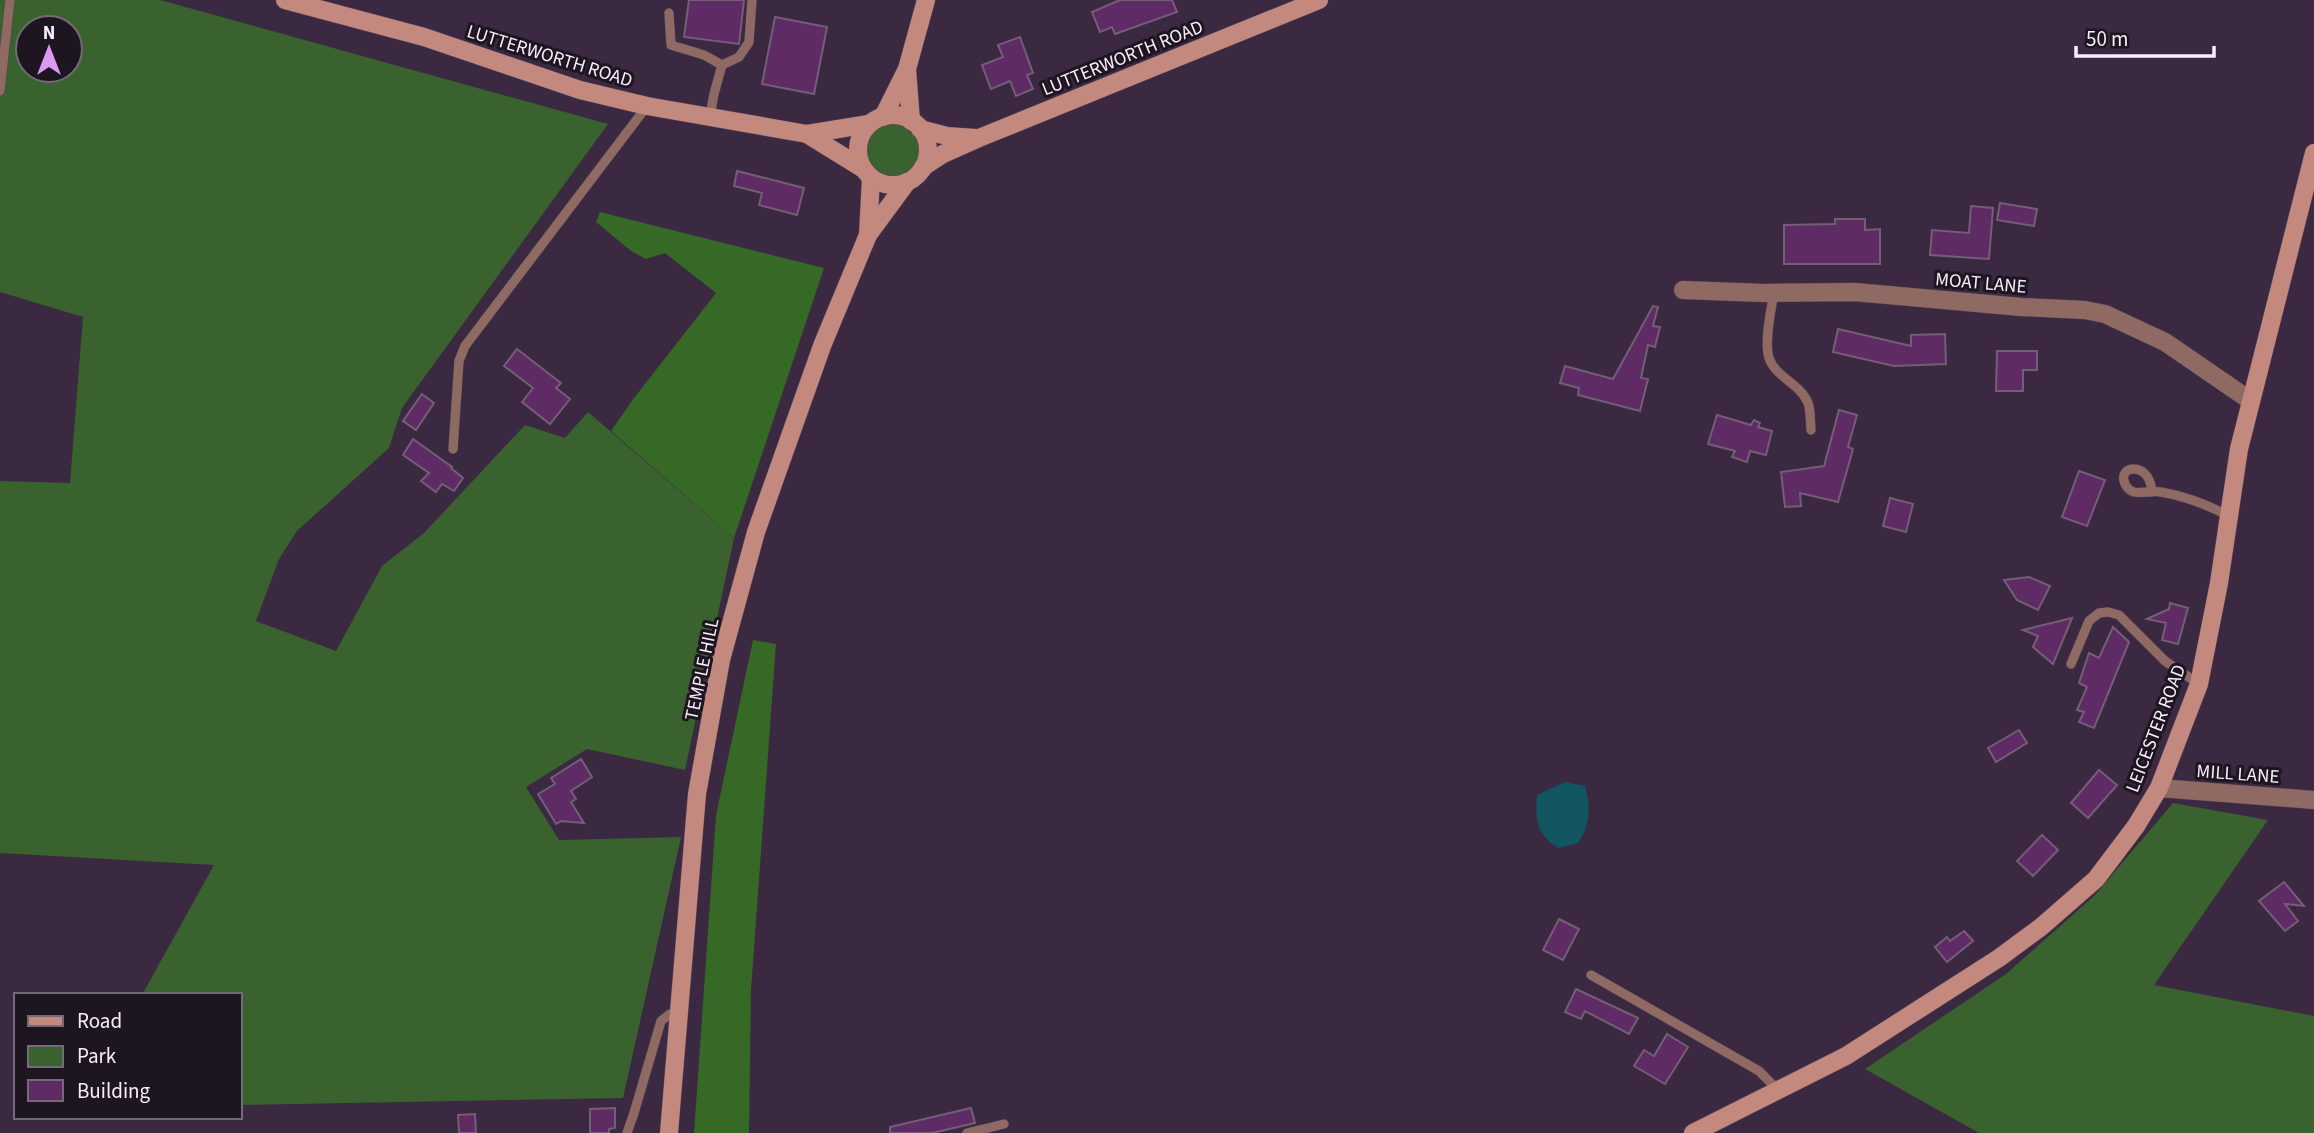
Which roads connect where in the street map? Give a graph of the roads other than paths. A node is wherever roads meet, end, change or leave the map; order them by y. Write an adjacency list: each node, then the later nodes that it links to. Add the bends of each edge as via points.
1 (10, 0): 9 (lane)
2 (285, 0): 10 (main road, LUTTERWORTH ROAD, via 424,37 580,90)
3 (752, 0): 7 (lane, via 749,42 739,57)
4 (926, 0): 8 (main road)
5 (1319, 0): 15 (main road, LUTTERWORTH ROAD)
6 (670, 13): 7 (lane, via 671,46)
7 (722, 65): 11 (lane)
8 (907, 69): 12 (main road); 13 (main road)
9 (0, 91)
10 (647, 106): 11 (main road, LUTTERWORTH ROAD); 25 (lane, via 465,346 459,361)
11 (710, 116): 14 (main road, LUTTERWORTH ROAD)
12 (876, 121): 13 (main road, via 903,117); 14 (main road, LUTTERWORTH ROAD); 18 (main road, via 863,132 858,149)
13 (916, 125): 15 (main road, LUTTERWORTH ROAD, via 947,136); 17 (main road, via 928,147)
14 (807, 134): 18 (main road, LUTTERWORTH ROAD)
15 (979, 138): 17 (main road, LUTTERWORTH ROAD)
16 (2314, 153): 23 (main road, LEICESTER ROAD)
17 (923, 167): 19 (main road)
18 (867, 173): 19 (main road, via 888,185); 20 (main road, TEMPLE HILL)
19 (907, 182): 20 (main road, TEMPLE HILL)
20 (868, 235): 33 (main road, TEMPLE HILL, via 822,346 756,532 722,660 697,794)
21 (1683, 290): 22 (street, MOAT LANE)
22 (1774, 293): 23 (street, MOAT LANE, via 1855,292 2095,312 2165,342); 24 (lane, via 1769,357 1805,397)
23 (2251, 401): 27 (main road, LEICESTER ROAD)
24 (1811, 430)
25 (453, 449)
26 (2152, 492): 27 (lane)
27 (2229, 516): 29 (main road, LEICESTER ROAD)
28 (2071, 664): 29 (lane, via 2089,621 2108,612 2119,615 2165,662)
29 (2199, 684): 30 (main road, LEICESTER ROAD)
30 (2159, 788): 31 (street, MILL LANE); 34 (main road, LEICESTER ROAD, via 2095,878 2041,927 1846,1056)
31 (2314, 800)
32 (1591, 975): 34 (lane, via 1759,1071)
33 (679, 1016): 36 (lane, via 670,1014 661,1021); 37 (main road, TEMPLE HILL)
34 (1778, 1090): 39 (main road, LEICESTER ROAD)
35 (1004, 1124): 38 (lane)
36 (626, 1133)
37 (669, 1133)
38 (967, 1133)
39 (1693, 1133)

